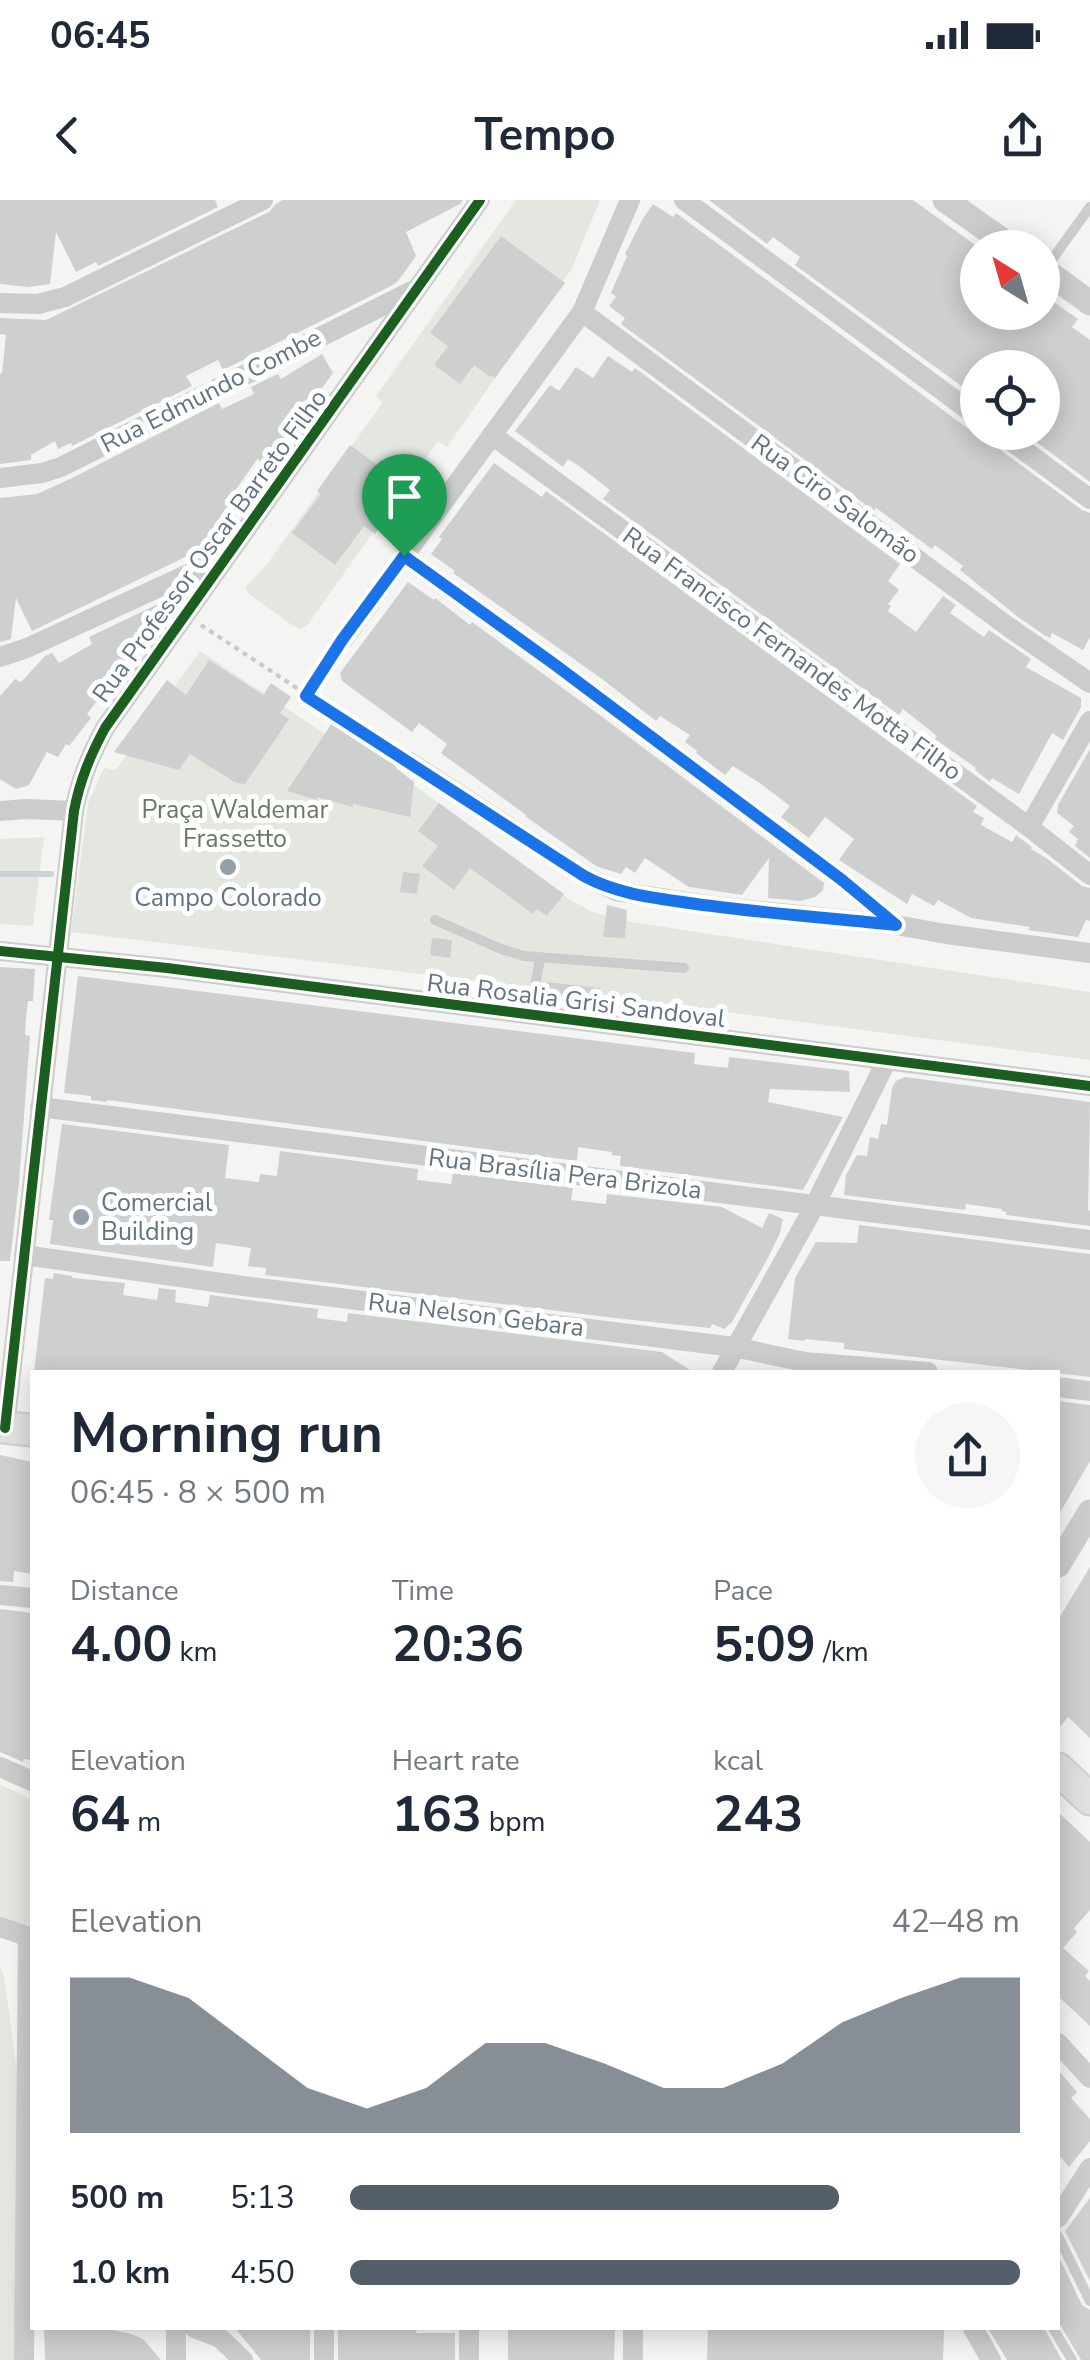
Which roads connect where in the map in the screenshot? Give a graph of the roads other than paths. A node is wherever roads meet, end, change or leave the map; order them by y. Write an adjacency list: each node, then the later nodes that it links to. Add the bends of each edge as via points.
1 (264, 200): 11 (street, via 65,297)
2 (480, 200): 10 (street, Rua Professor Oscar Barreto Filho)
3 (630, 200): 13 (street)
4 (684, 200): 14 (street)
5 (944, 200): 7 (street)
6 (1090, 207): 8 (lane)
7 (987, 230)
8 (1060, 247)
9 (1060, 280): 12 (street)
10 (418, 288): 17 (street, Rua Edmundo Combe, via 61,466); 20 (street, Rua Professor Oscar Barreto Filho)
11 (0, 303)
12 (1090, 303)
13 (582, 312): 15 (street); 23 (street, Rua Ciro Salomão)
14 (960, 403)
15 (492, 435): 19 (street); 28 (street, Rua Francisco Fernandes Motta Filho)
16 (1023, 450): 18 (street)
17 (0, 478)
18 (1090, 500)
19 (404, 556): 21 (street); 31 (street)
20 (224, 557): 22 (street); 27 (street, Rua Professor Oscar Barreto Filho, via 105,728 87,761)
21 (342, 640)
22 (0, 657)
23 (1090, 683)
24 (1090, 720): 28 (street)
25 (408, 761): 31 (street, via 616,890)
26 (0, 810): 27 (street)
27 (74, 811): 34 (street, Rua Professor Oscar Barreto Filho)
28 (1029, 827): 29 (street, Rua Francisco Fernandes Motta Filho)
29 (1090, 874)
30 (435, 920): 35 (lane)
31 (896, 925): 33 (street)
32 (0, 950): 34 (street, Rua Rosalia Grisi Sandoval)
33 (1090, 954)
34 (58, 955): 37 (street, Rua Rosalia Grisi Sandoval); 40 (street, Rua Professor Oscar Barreto Filho)
35 (540, 958): 36 (lane); 37 (lane)
36 (684, 968)
37 (530, 1015): 38 (street, Rua Rosalia Grisi Sandoval)
38 (887, 1060): 39 (street, Rua Rosalia Grisi Sandoval); 41 (street)
39 (1090, 1086)
40 (40, 1108): 41 (street, Rua Brasília Pera Brizola); 43 (street, Rua Professor Oscar Barreto Filho)
41 (814, 1206): 42 (street, Rua Brasília Pera Brizola); 44 (street)
42 (1090, 1240)
43 (24, 1255): 44 (street, Rua Nelson Gebara); 50 (street, Rua Professor Oscar Barreto Filho)
44 (734, 1347): 45 (street, Rua Nelson Gebara); 46 (street)
45 (814, 1367): 47 (street, Rua Nelson Gebara)
46 (723, 1370)
47 (885, 1370)
48 (1060, 1387): 49 (street)
49 (1090, 1390)
50 (12, 1428)
51 (1090, 1512): 52 (street)
52 (1061, 1552)
53 (0, 1595): 54 (street)
54 (30, 1598)
55 (0, 1767): 57 (street)
56 (1060, 1771): 58 (main road)
57 (30, 1780)
58 (1090, 1799)
59 (0, 1927): 60 (street)
60 (30, 1937): 66 (street)
61 (1060, 2045): 62 (street)
62 (1090, 2078)
63 (1090, 2168): 64 (street)
64 (1060, 2211)
65 (1060, 2240): 67 (lane)
66 (29, 2295): 75 (street)
67 (1090, 2301)
68 (176, 2330): 76 (street)
69 (199, 2330): 77 (street, via 220,2338)
70 (324, 2330): 78 (street)
71 (469, 2330): 79 (street)
72 (633, 2330): 80 (street)
73 (974, 2330): 81 (street)
74 (1054, 2330): 82 (lane)
75 (24, 2360)
76 (176, 2360)
77 (242, 2360)
78 (324, 2360)
79 (469, 2360)
80 (633, 2360)
81 (991, 2360)
82 (1072, 2360)

